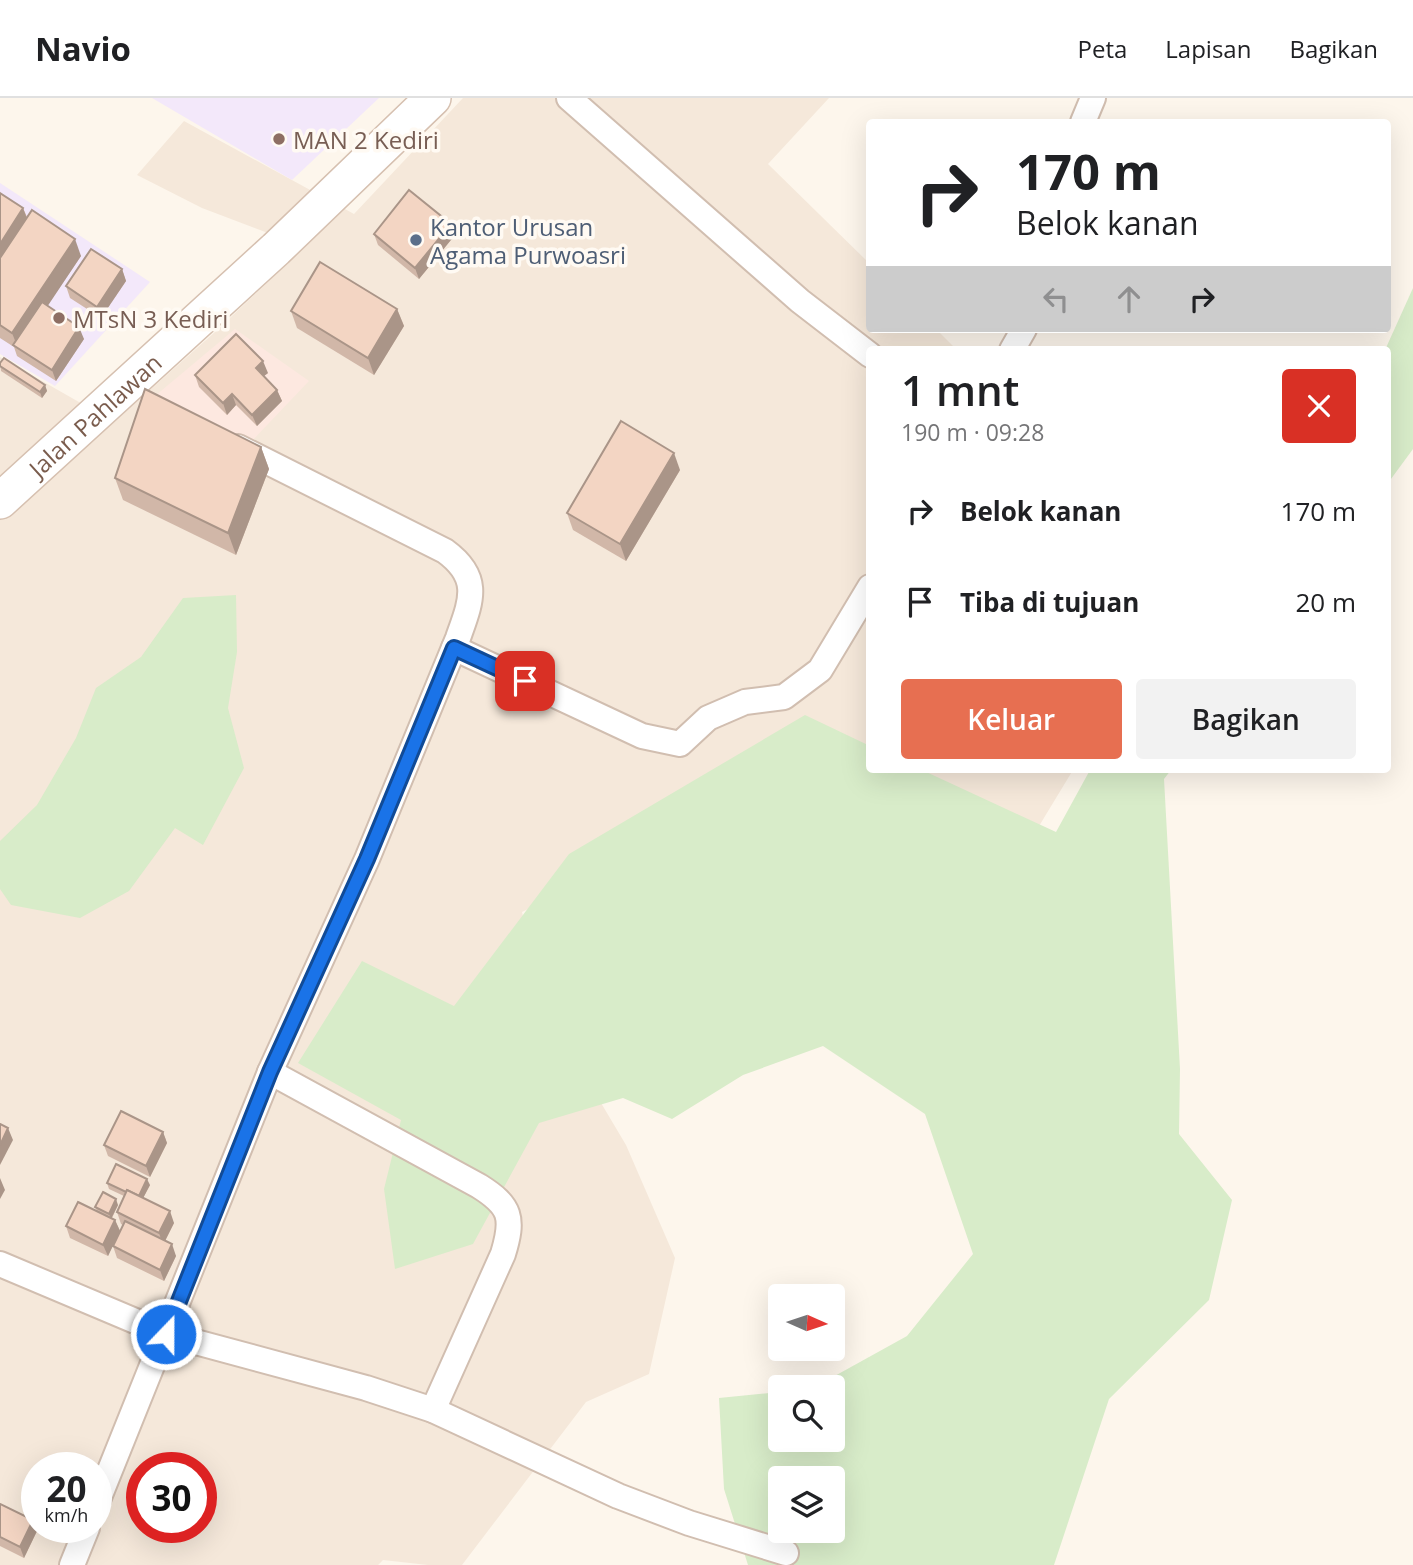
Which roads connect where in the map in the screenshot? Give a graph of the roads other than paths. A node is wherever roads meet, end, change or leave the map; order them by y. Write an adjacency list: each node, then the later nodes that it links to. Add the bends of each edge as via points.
1 (433, 98): 7 (main road, Jalan Pahlawan, via 276,249 134,395)
2 (569, 98): 5 (street, via 800,301)
3 (1093, 98): 4 (street)
4 (1084, 119)
5 (866, 352)
6 (221, 439): 9 (street, via 458,561 468,574 469,599)
7 (0, 501)
8 (866, 594): 9 (street, via 820,670 784,696 745,702 708,718 680,744 642,736)
9 (454, 648): 10 (street, via 367,859)
10 (270, 1072): 12 (street); 13 (street, via 495,1196 508,1213 503,1254)
11 (0, 1264): 12 (street)
12 (166, 1334): 13 (street); 14 (street)
13 (433, 1410): 16 (street, via 618,1496)
14 (112, 1466)
15 (81, 1543): 17 (street)
16 (786, 1553)
17 (72, 1565)

